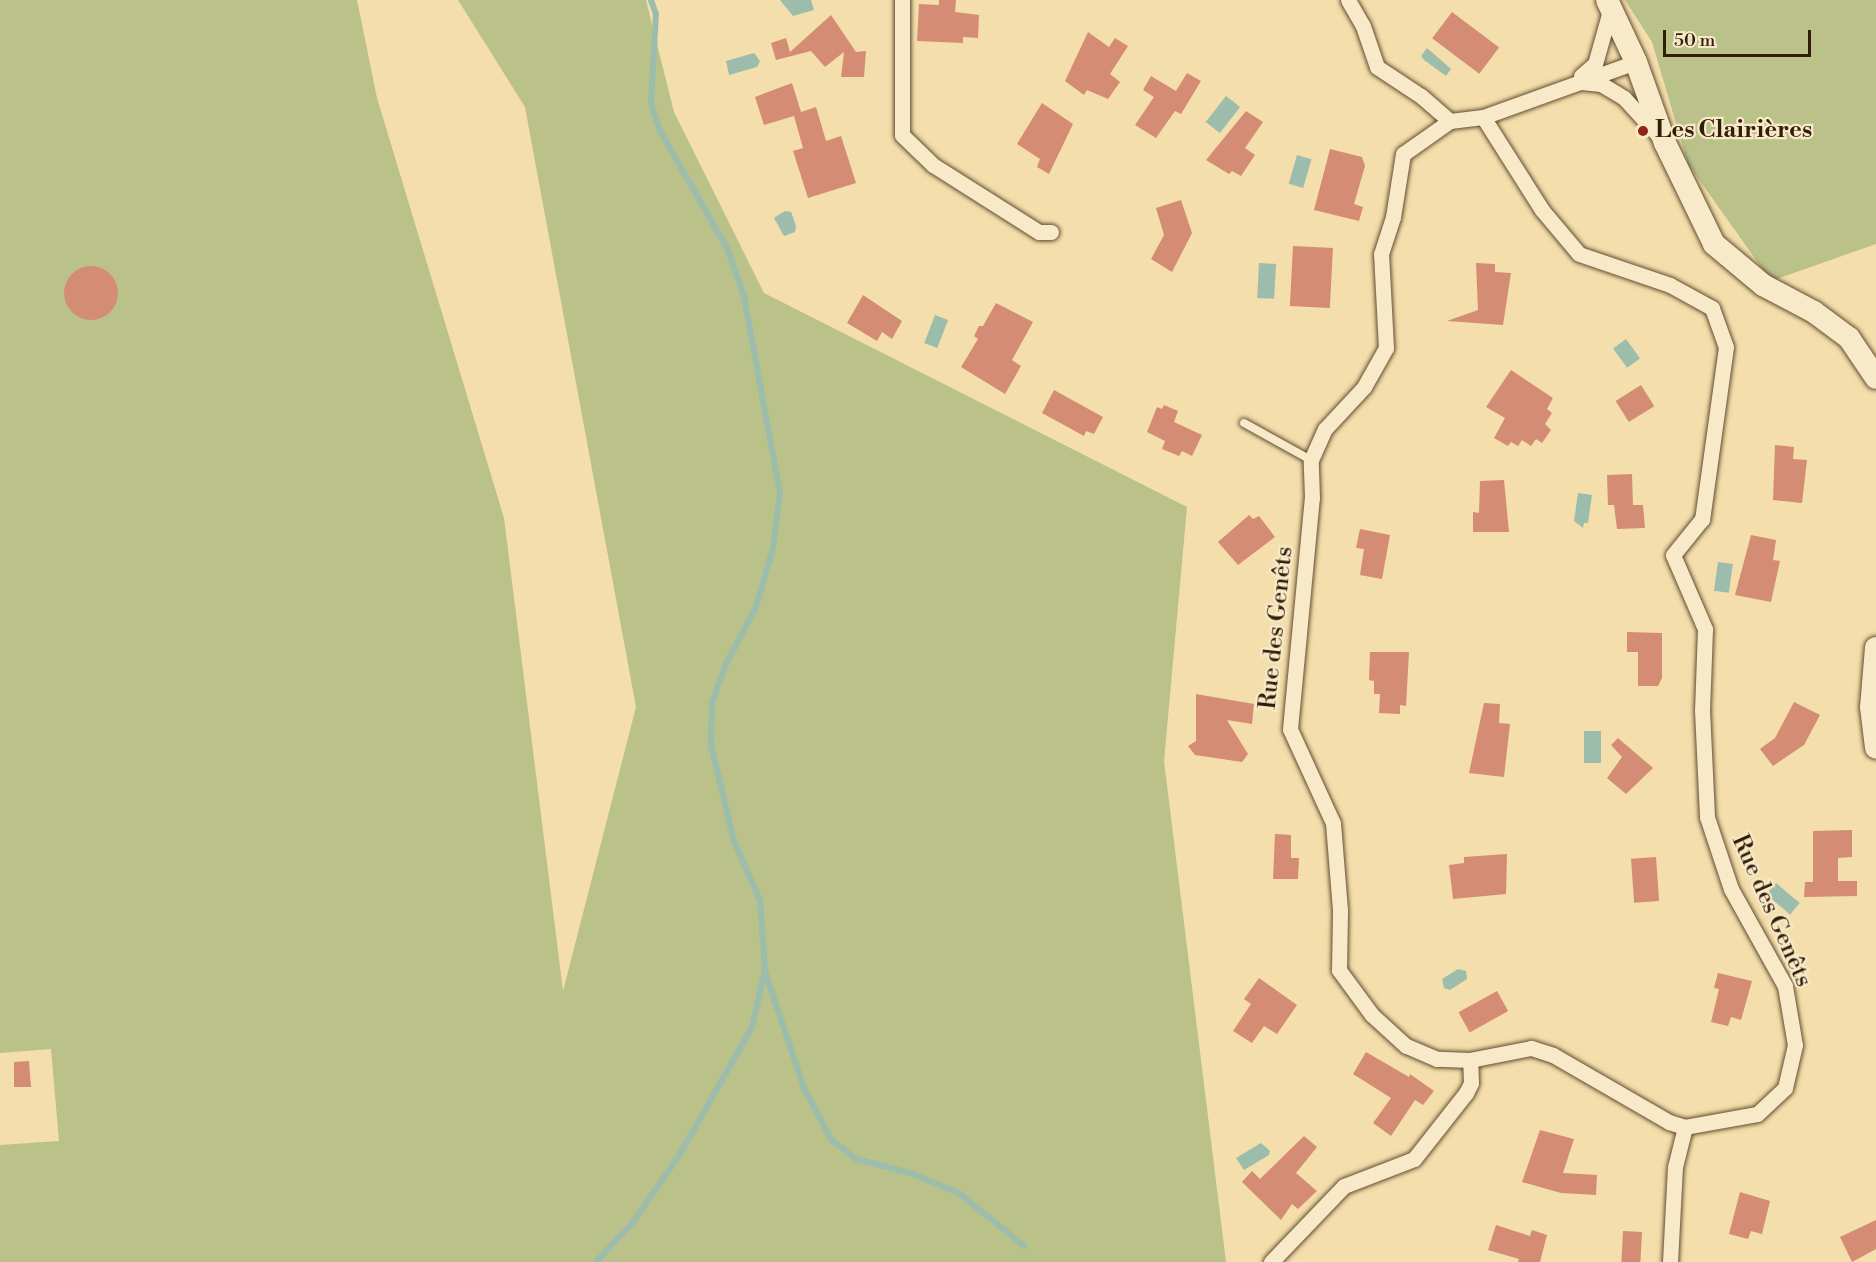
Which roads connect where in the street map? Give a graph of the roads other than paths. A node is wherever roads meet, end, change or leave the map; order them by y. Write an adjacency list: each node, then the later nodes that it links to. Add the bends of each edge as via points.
1 (902, 0): 9 (street, via 902,135 933,165 1039,232)
2 (1348, 0): 7 (street, via 1363,26 1377,67)
3 (1609, 3): 4 (street); 5 (street, via 1594,64)
4 (1636, 62): 5 (street, Rue des Genêts); 8 (street)
5 (1575, 81): 6 (street, Rue des Genêts); 8 (street, via 1601,84 1624,98)
6 (1483, 117): 7 (street, Rue des Genêts); 16 (street, Rue des Genêts, via 1542,210 1579,254 1670,285 1712,308 1726,347 1702,519 1673,555 1705,629 1702,710 1707,817 1731,888 1785,986 1795,1045 1785,1088 1757,1114)
7 (1450, 121): 12 (street, Rue des Genêts, via 1403,154 1393,217 1382,255 1386,348 1364,387 1325,429)
8 (1665, 143): 10 (street, via 1714,244 1763,285 1814,312 1849,338)
9 (1051, 232)
10 (1876, 378)
11 (1244, 423): 12 (lane)
12 (1311, 460): 15 (street, Rue des Genêts, via 1312,498 1290,729 1333,823 1340,910 1339,970 1372,1015 1406,1046 1437,1059)
13 (1876, 648): 14 (street, via 1871,707)
14 (1876, 748)
15 (1470, 1060): 16 (street, Rue des Genêts, via 1531,1048 1553,1055); 17 (street, via 1471,1083 1466,1093 1414,1159 1344,1186)
16 (1685, 1127): 18 (street, via 1675,1167)
17 (1271, 1262)
18 (1670, 1262)

